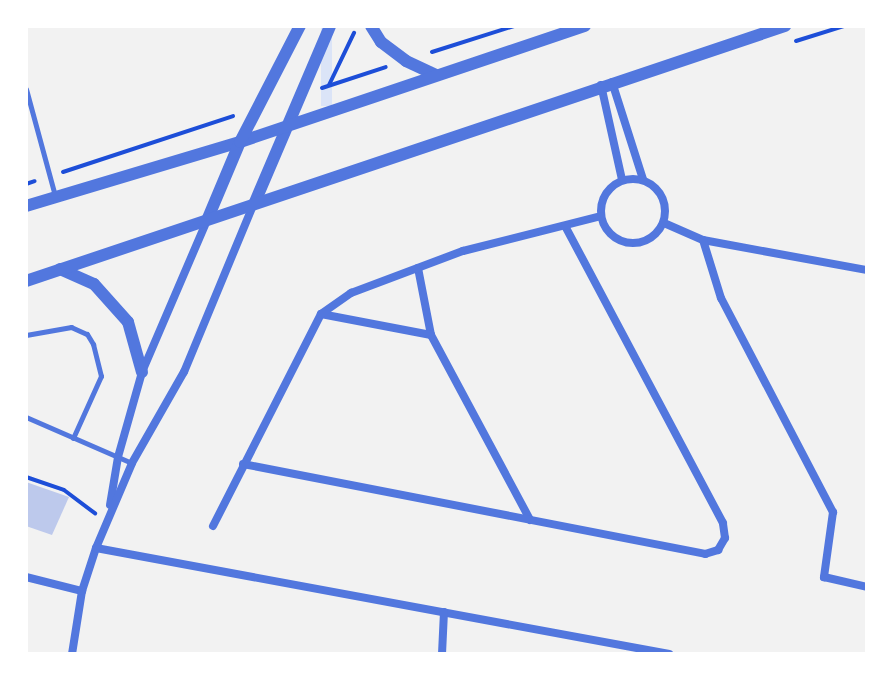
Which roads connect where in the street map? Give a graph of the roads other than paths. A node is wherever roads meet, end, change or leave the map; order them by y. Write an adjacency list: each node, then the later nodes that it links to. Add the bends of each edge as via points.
1 (300, 26): 12 (street)
2 (330, 26): 11 (street)
3 (371, 26): 6 (street, via 381,42 406,61)
4 (585, 26): 6 (street)
5 (785, 26): 7 (street)
6 (436, 75): 11 (street)
7 (606, 84): 13 (street); 14 (street); 16 (street)
8 (26, 89): 9 (lane)
9 (34, 119): 10 (lane); 15 (lane)
10 (26, 122)
11 (285, 127): 12 (street); 16 (street)
12 (240, 142): 15 (street); 19 (street)
13 (643, 179): 14 (street); 20 (street, via 658,188 666,205)
14 (622, 180): 18 (street, via 602,201)
15 (55, 197): 17 (street)
16 (255, 202): 19 (street); 34 (street, via 184,372)
17 (26, 206)
18 (601, 216): 20 (street, via 608,232 621,242 639,244); 21 (street)
19 (208, 218): 24 (street); 30 (street)
20 (664, 223): 22 (street)
21 (565, 226): 23 (street); 36 (street, via 723,523 725,538 718,550 705,554)
22 (703, 240): 25 (street); 41 (street, via 721,298 833,512 824,577)
23 (418, 268): 27 (street, via 351,293); 29 (street)
24 (60, 269): 26 (street); 30 (street, via 94,284 128,322)
25 (867, 270)
26 (26, 281)
27 (321, 314): 29 (street); 35 (street)
28 (26, 335): 32 (lane, via 71,327 87,334 93,344 101,376)
29 (431, 335): 36 (street)
30 (142, 372): 33 (street)
31 (26, 417): 32 (lane)
32 (73, 438): 33 (lane)
33 (118, 457): 34 (lane); 37 (street)
34 (132, 463): 37 (street)
35 (243, 464): 36 (street); 38 (street)
36 (530, 520)
37 (107, 521): 39 (street)
38 (213, 526)
39 (96, 548): 42 (street); 43 (street)
40 (26, 577): 42 (street)
41 (867, 587)
42 (82, 591): 45 (street)
43 (444, 612): 44 (street); 46 (street)
44 (647, 652): 47 (street)
45 (72, 654)
46 (442, 654)
47 (669, 654)

